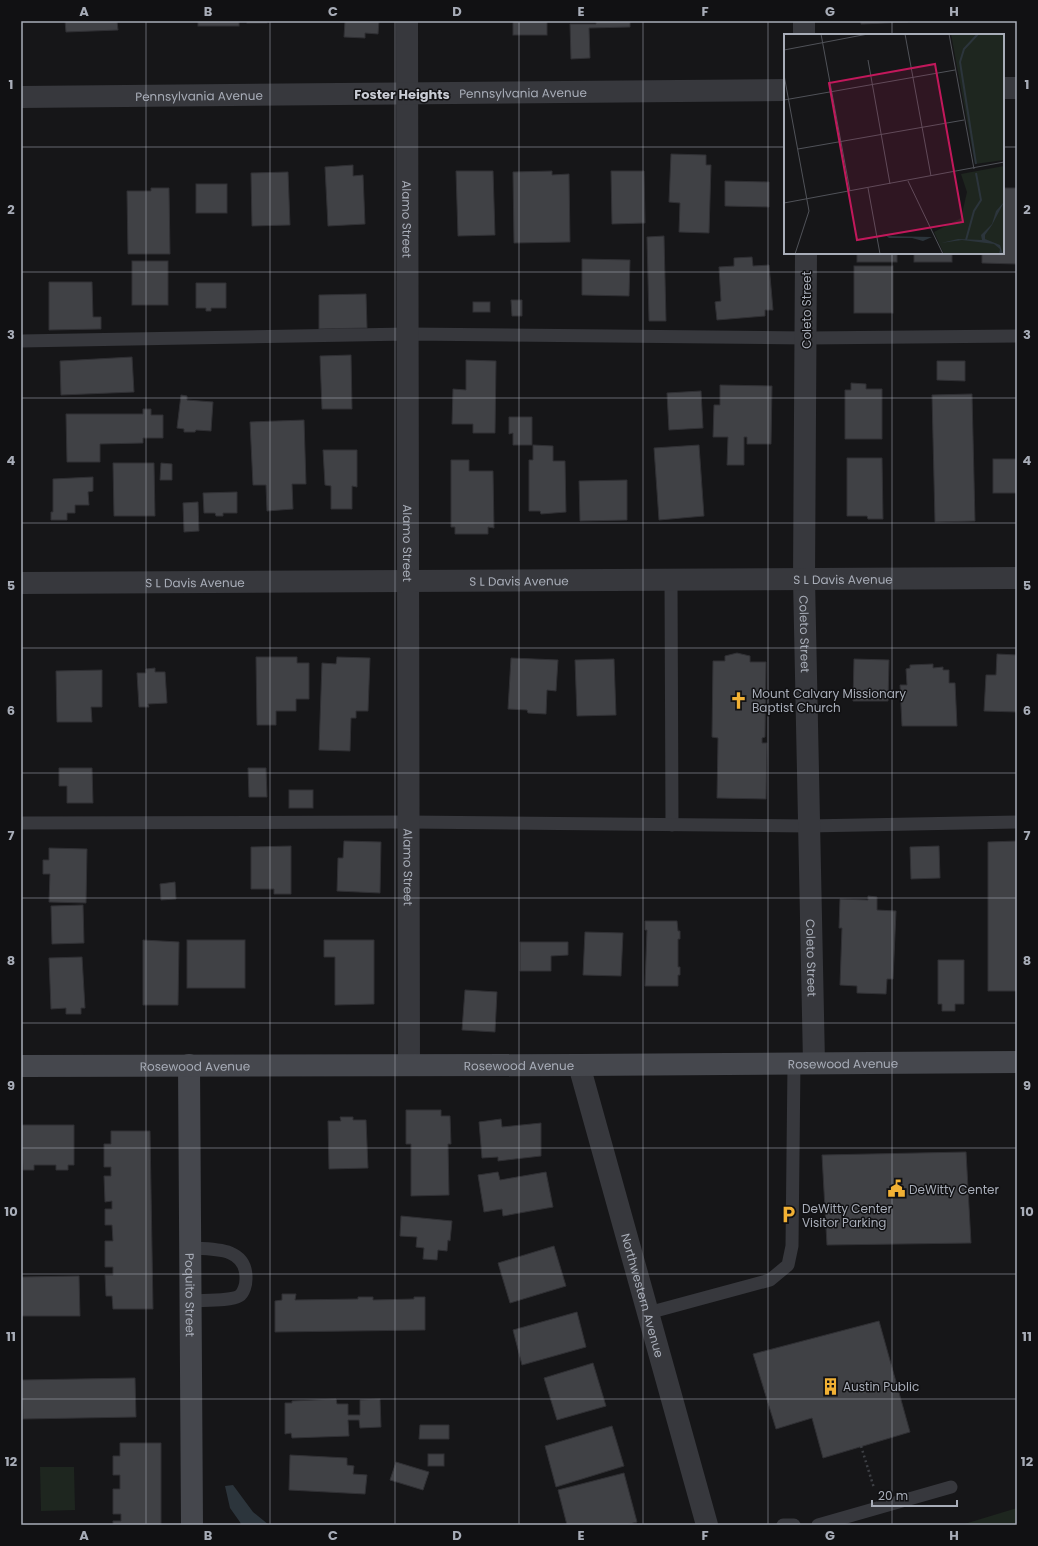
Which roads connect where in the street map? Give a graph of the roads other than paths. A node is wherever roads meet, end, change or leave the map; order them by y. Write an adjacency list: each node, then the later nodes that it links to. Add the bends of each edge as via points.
1 (407, 21): 7 (street, Alamo Street)
2 (804, 21): 3 (street)
3 (804, 34)
4 (1004, 88): 5 (street)
5 (1017, 88)
6 (784, 90): 7 (street, Pennsylvania Avenue)
7 (408, 94): 8 (street, Pennsylvania Avenue); 10 (street, Alamo Street)
8 (21, 97)
9 (806, 254): 12 (street, Coleto Street)
10 (408, 334): 12 (lane); 13 (lane); 17 (street, Alamo Street)
11 (1017, 336): 12 (lane)
12 (807, 338): 15 (street, Coleto Street)
13 (21, 341)
14 (1017, 578): 15 (street, S L Davis Avenue)
15 (804, 579): 16 (street, S L Davis Avenue); 23 (street, Coleto Street)
16 (672, 580): 17 (street, S L Davis Avenue); 22 (lane)
17 (408, 582): 18 (street, S L Davis Avenue); 19 (street, Alamo Street)
18 (21, 583)
19 (409, 822): 21 (lane); 22 (lane); 26 (street, Alamo Street)
20 (1017, 822): 23 (lane)
21 (21, 824)
22 (672, 825): 23 (lane)
23 (808, 826): 25 (street, Coleto Street)
24 (1017, 1062): 25 (street, Rosewood Avenue)
25 (804, 1063): 28 (street, Rosewood Avenue); 32 (lane, via 792,1246 788,1265 770,1280)
26 (409, 1064): 27 (street, Rosewood Avenue); 28 (street, Rosewood Avenue)
27 (189, 1065): 29 (street, Rosewood Avenue); 30 (street, Poquito Street)
28 (579, 1065): 32 (street, Northwestern Avenue)
29 (21, 1066)
30 (190, 1248): 31 (street, Poquito Street); 31 (lane, via 225,1250 239,1257 245,1266 246,1279 240,1295 233,1298)
31 (191, 1301): 34 (street, Poquito Street)
32 (648, 1313): 35 (street, Northwestern Avenue)
33 (951, 1487): 38 (lane)
34 (192, 1525)
35 (707, 1525)
36 (783, 1525): 37 (lane)
37 (794, 1525)
38 (818, 1525)

